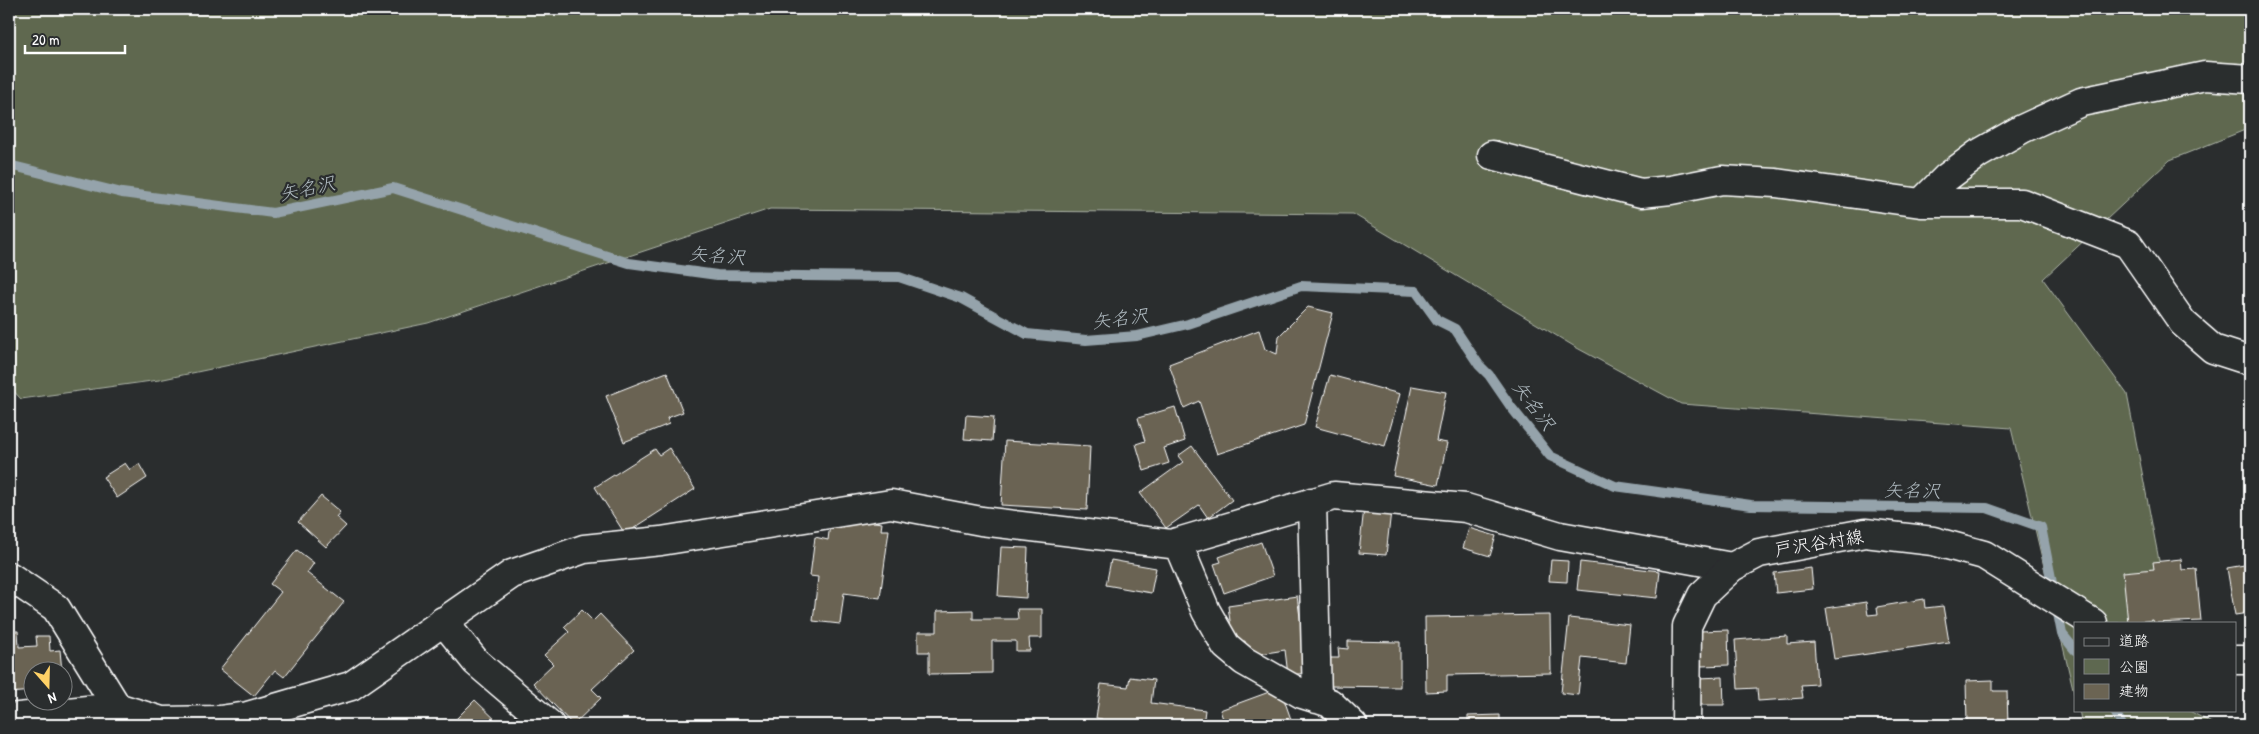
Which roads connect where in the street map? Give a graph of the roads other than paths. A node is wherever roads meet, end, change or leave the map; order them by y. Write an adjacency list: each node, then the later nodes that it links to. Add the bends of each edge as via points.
1 (2250, 79): 3 (street, via 2205,76 2081,102 1978,154)
2 (1492, 155): 3 (street, via 1642,193 1722,180 1776,183)
3 (1921, 202): 4 (street, via 2022,203 2128,244 2183,323 2213,349)
4 (2250, 361)
5 (1312, 502): 6 (street); 7 (street, via 1334,496 1466,508 1560,536); 13 (street)
6 (1176, 542): 9 (street, via 1171,544 981,521 891,504 661,541 584,549 512,574); 13 (street, via 1206,611 1226,646 1244,661)
7 (1732, 567): 10 (street, 戸沢谷村線, via 1760,553 1865,533 1933,540 1984,555); 19 (street, 戸沢谷村線, via 1702,595 1688,626)
8 (9, 576): 14 (street, via 56,608)
9 (443, 621): 16 (street, via 351,686); 17 (street, via 476,662)
10 (2091, 622)
11 (2236, 660): 12 (street)
12 (2250, 660)
13 (1317, 699): 18 (street, via 1330,703)
14 (117, 707): 15 (street); 16 (street, via 162,721)
15 (9, 718)
16 (246, 721)
17 (550, 725)
18 (1353, 725)
19 (1686, 725)

